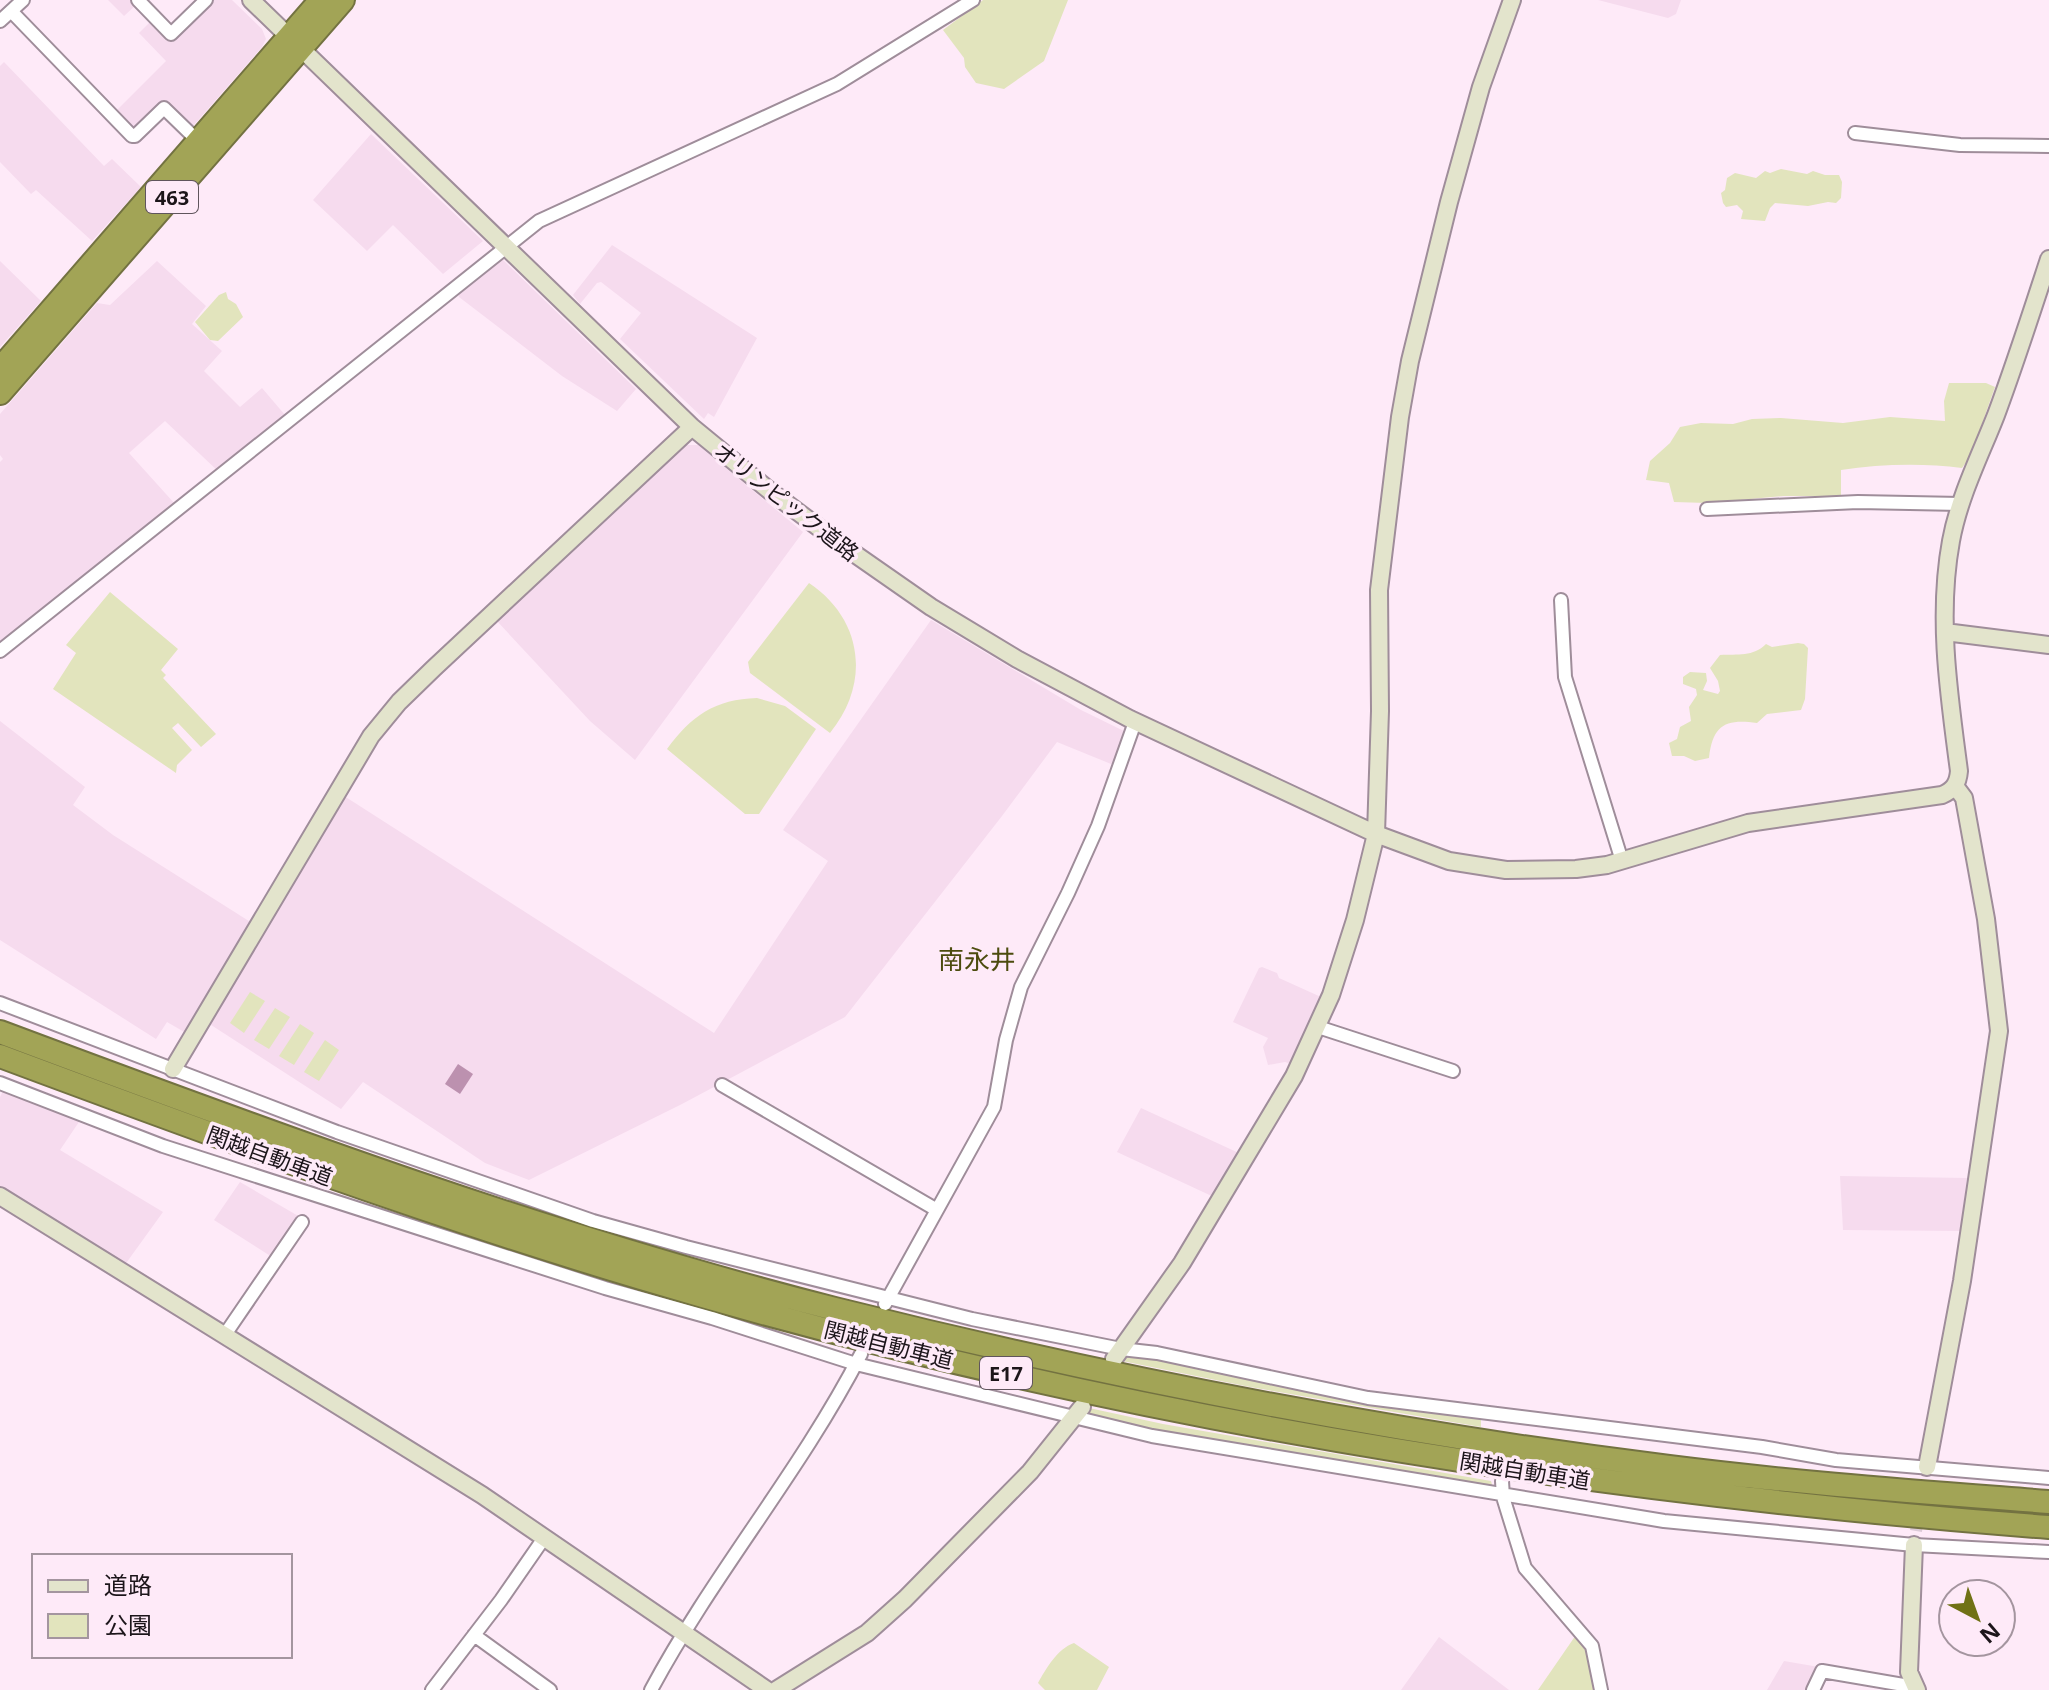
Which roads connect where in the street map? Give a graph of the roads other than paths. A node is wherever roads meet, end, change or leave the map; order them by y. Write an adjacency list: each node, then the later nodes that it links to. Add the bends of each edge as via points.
1 (23, 0): 9 (street)
2 (138, 0): 3 (street, via 171,34)
3 (206, 0)
4 (251, 0): 11 (street, オリンピック道路)
5 (321, 0): 11 (highway, 463)
6 (343, 0): 11 (highway, 463)
7 (973, 0): 15 (street, via 837,84 539,221)
8 (1512, 0): 28 (street, via 1449,202 1400,417 1379,590)
9 (11, 11): 10 (street); 13 (street, via 132,136 165,108)
10 (0, 21)
11 (295, 43): 13 (highway, 463); 15 (street, オリンピック道路); 18 (highway, 463)
12 (1855, 133): 14 (street, via 1960,145)
13 (198, 141): 17 (highway, 463)
14 (2049, 146)
15 (507, 248): 19 (street, オリンピック道路); 25 (street)
16 (2049, 259): 20 (street)
17 (0, 369)
18 (0, 393)
19 (692, 427): 26 (street, オリンピック道路, via 830,536 931,607); 34 (street, via 434,668 371,736)
20 (1961, 504): 21 (street, via 1858,502); 23 (street, via 1951,541)
21 (1707, 509)
22 (1561, 600): 29 (street, via 1565,677)
23 (1945, 632): 24 (street); 27 (street, via 1959,771)
24 (2049, 645)
25 (0, 651)
26 (1135, 722): 28 (street, オリンピック道路); 39 (street, via 1098,826 1021,987 994,1107)
27 (1955, 786): 29 (street, オリンピック道路, via 1942,795 1723,829); 48 (street, via 1964,798 1986,919 1999,1031 1962,1281)
28 (1376, 834): 29 (street, オリンピック道路, via 1478,868 1541,871); 31 (street, via 1343,961)
29 (1622, 861)
30 (0, 1003): 34 (street)
31 (1318, 1027): 35 (street); 43 (street, via 1216,1209)
32 (0, 1032): 52 (highway, 関越自動車道 / E17, via 279,1135 563,1231 779,1294 970,1341 1228,1396 1565,1454 1843,1486)
33 (0, 1056): 53 (highway, 関越自動車道 / E17, via 478,1227 645,1279 976,1366 1206,1416 1579,1479)
34 (173, 1069): 41 (street, via 593,1221)
35 (1453, 1071)
36 (0, 1083): 44 (street, via 163,1146 605,1288)
37 (722, 1085): 39 (street)
38 (0, 1196): 42 (street)
39 (937, 1210): 41 (street)
40 (302, 1222): 42 (street)
41 (887, 1300): 43 (street)
42 (224, 1336): 54 (street)
43 (1118, 1354): 46 (street, via 1157,1353 1368,1398)
44 (859, 1359): 45 (street); 57 (street, via 782,1486)
45 (1079, 1412): 51 (street, via 1152,1436); 64 (street, via 1030,1472 905,1599 867,1633)
46 (1488, 1412): 47 (street); 48 (street)
47 (1487, 1427)
48 (1926, 1473): 49 (street)
49 (2049, 1478)
50 (1502, 1481): 51 (street)
51 (1503, 1497): 55 (street, via 1664,1521); 65 (street, via 1525,1568 1592,1646)
52 (2049, 1502)
53 (2049, 1527)
54 (544, 1538): 57 (street); 58 (street)
55 (1915, 1538): 56 (street); 59 (street, via 1909,1672)
56 (2049, 1552)
57 (681, 1633): 62 (street); 63 (street)
58 (474, 1635): 60 (street); 61 (street)
59 (1916, 1689): 66 (street, via 1822,1671)
60 (432, 1690)
61 (550, 1690)
62 (651, 1690)
63 (767, 1690)
64 (776, 1690)
65 (1601, 1690)
66 (1813, 1690)

